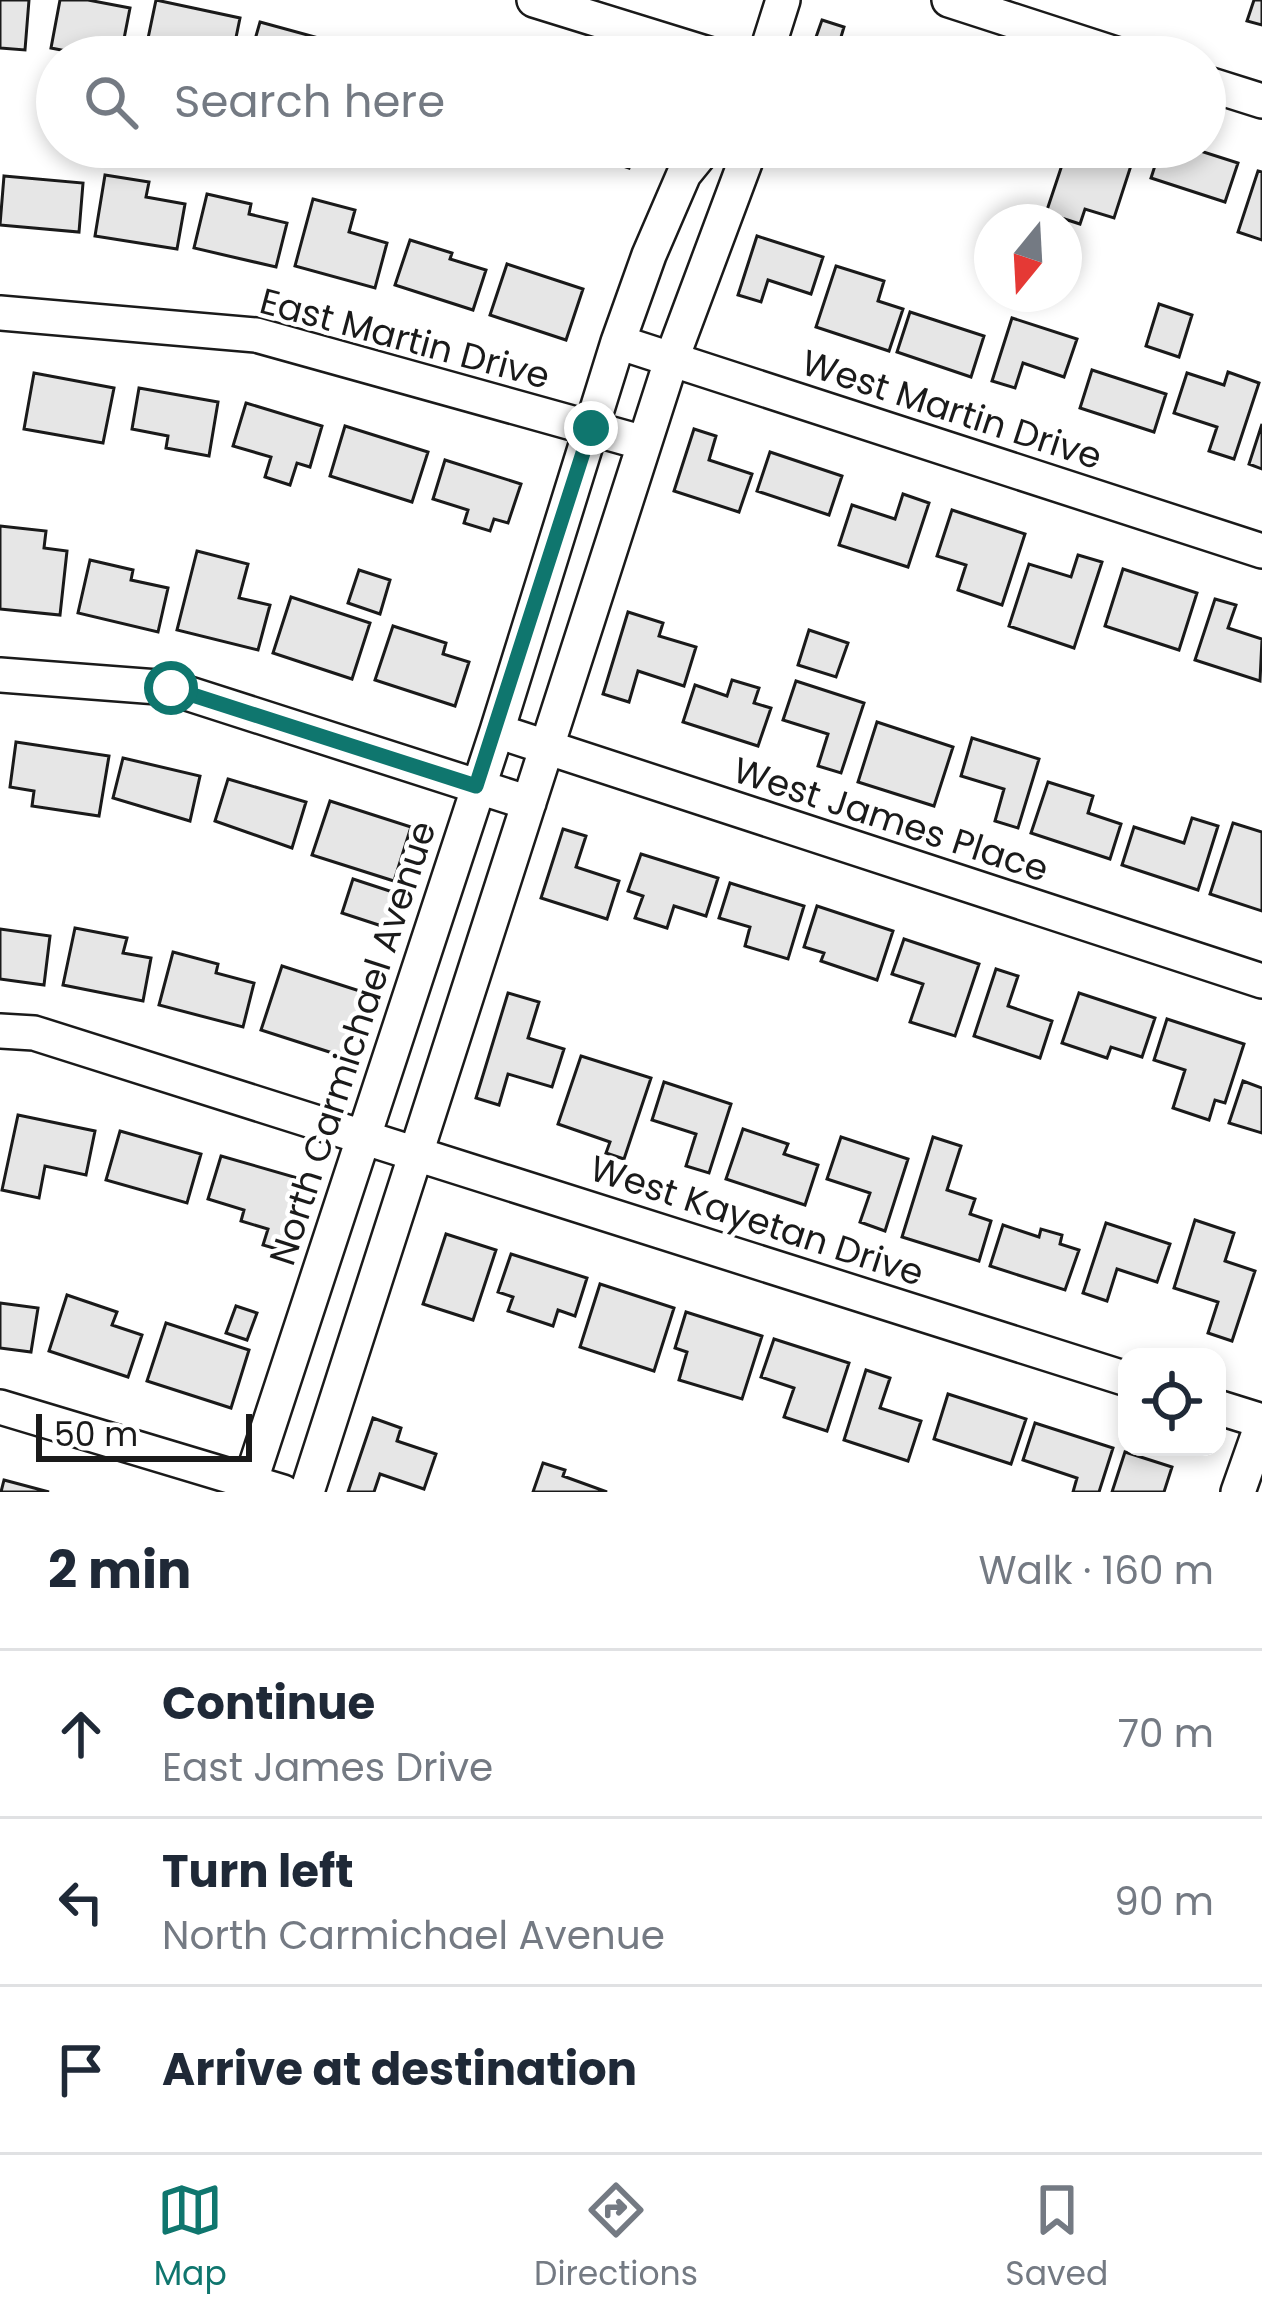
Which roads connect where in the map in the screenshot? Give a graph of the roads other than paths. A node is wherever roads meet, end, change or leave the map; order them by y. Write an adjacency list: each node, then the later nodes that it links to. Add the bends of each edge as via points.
1 (534, 0): 4 (street)
2 (783, 0): 5 (street)
3 (949, 0): 6 (street)
4 (650, 36)
5 (772, 36)
6 (1060, 36)
7 (1226, 90): 8 (street)
8 (1262, 101)
9 (689, 168): 12 (street, North Carmichael Avenue)
10 (743, 168): 13 (street)
11 (0, 313): 14 (street, East Martin Drive, via 256,334)
12 (618, 342): 13 (street, West Martin Drive); 14 (street, North Carmichael Avenue)
13 (672, 358): 15 (street); 16 (street, West Martin Drive)
14 (591, 428): 15 (street, East Martin Drive); 18 (street, North Carmichael Avenue)
15 (644, 443): 19 (street)
16 (1262, 551)
17 (0, 675): 20 (street, via 171,688)
18 (496, 731): 19 (street, West James Place); 20 (street, North Carmichael Avenue)
19 (547, 748): 21 (street); 22 (street, West James Place)
20 (476, 786): 21 (street); 24 (street, North Carmichael Avenue)
21 (529, 803): 25 (street)
22 (1262, 981)
23 (0, 1031): 24 (street, West Kayetan Drive, via 34,1033)
24 (363, 1136): 25 (street, West Kayetan Drive); 30 (street, North Carmichael Avenue)
25 (418, 1154): 26 (street, West Kayetan Drive); 31 (street)
26 (1118, 1375)
27 (0, 1407): 30 (street)
28 (1226, 1410): 29 (street)
29 (1262, 1423): 32 (street)
30 (260, 1489)
31 (307, 1492)
32 (1238, 1492)

